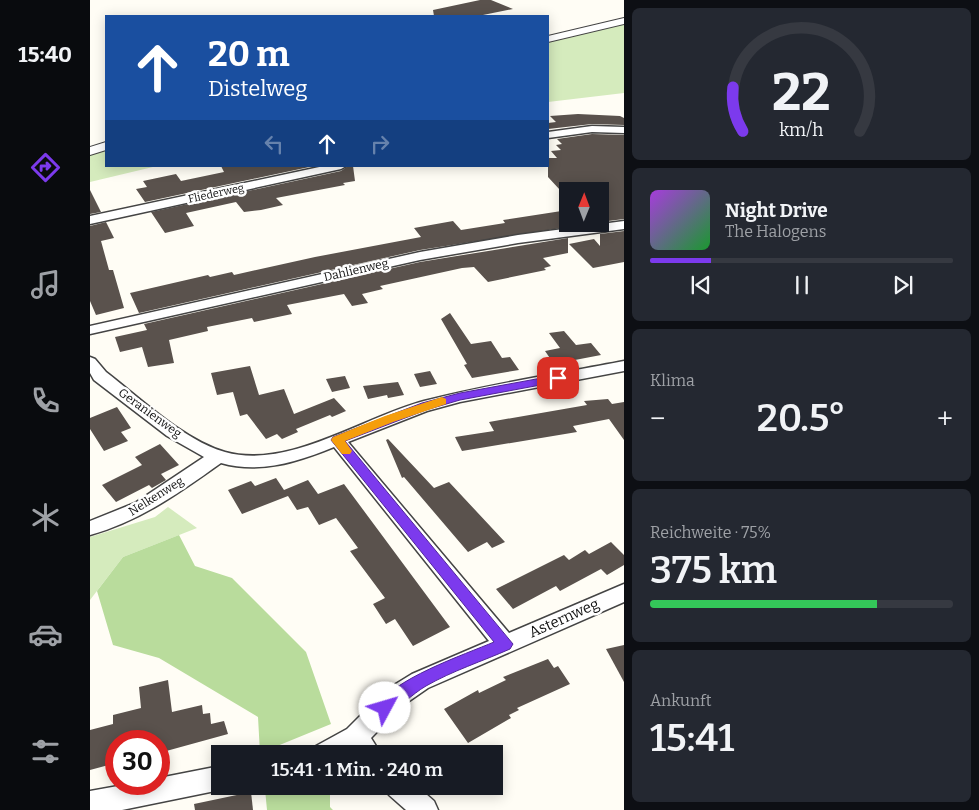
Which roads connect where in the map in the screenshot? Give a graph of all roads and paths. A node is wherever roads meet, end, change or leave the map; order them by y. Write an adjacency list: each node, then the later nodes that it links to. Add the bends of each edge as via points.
1 (624, 21): 2 (street)
2 (549, 39)
3 (624, 130): 4 (street)
4 (549, 135)
5 (105, 146): 6 (street)
6 (90, 151)
7 (336, 167): 8 (street, Fliederweg)
8 (90, 220)
9 (624, 225): 10 (street, Dahlienweg, via 420,256)
10 (90, 330)
11 (90, 362): 14 (street, Geranienweg, via 100,376 190,443)
12 (624, 366): 13 (street, Geranienweg, via 460,397 422,407)
13 (337, 440): 14 (street, Geranienweg, via 273,461); 17 (street)
14 (218, 456): 15 (street, Nelkenweg, via 141,507)
15 (90, 528)
16 (624, 592): 17 (street, Asternweg)
17 (505, 644): 18 (street, via 420,681 394,698)
18 (363, 745)
19 (211, 780): 21 (street)
20 (408, 795): 22 (street)
21 (90, 804)
22 (425, 810)

